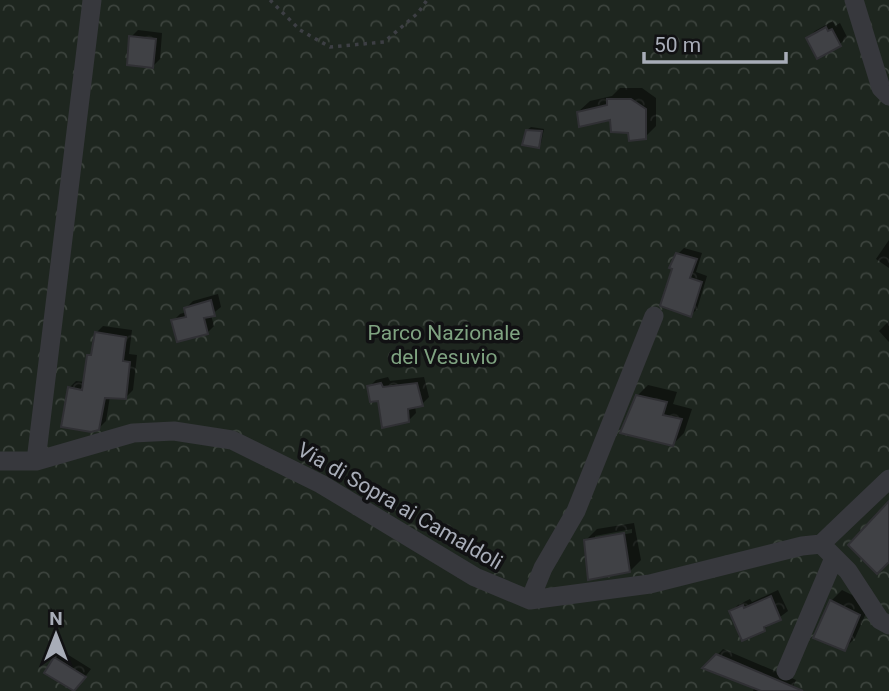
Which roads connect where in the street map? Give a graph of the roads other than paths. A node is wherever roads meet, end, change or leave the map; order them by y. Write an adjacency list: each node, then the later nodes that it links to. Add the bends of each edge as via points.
1 (92, 0): 6 (street)
2 (854, 0): 3 (street, via 881,88)
3 (889, 96)
4 (654, 316): 9 (street, via 576,511)
5 (0, 461): 6 (street, Via di Sopra ai Camaldoli)
6 (36, 461): 9 (street, Via di Sopra ai Camaldoli, via 133,433 174,431 232,440 321,484 475,578)
7 (889, 479): 8 (street)
8 (827, 551): 9 (street, Via di Sopra ai Camaldoli, via 802,546 650,584); 10 (street, via 848,571 880,620); 11 (street)
9 (530, 600)
10 (889, 625)
11 (786, 671)

